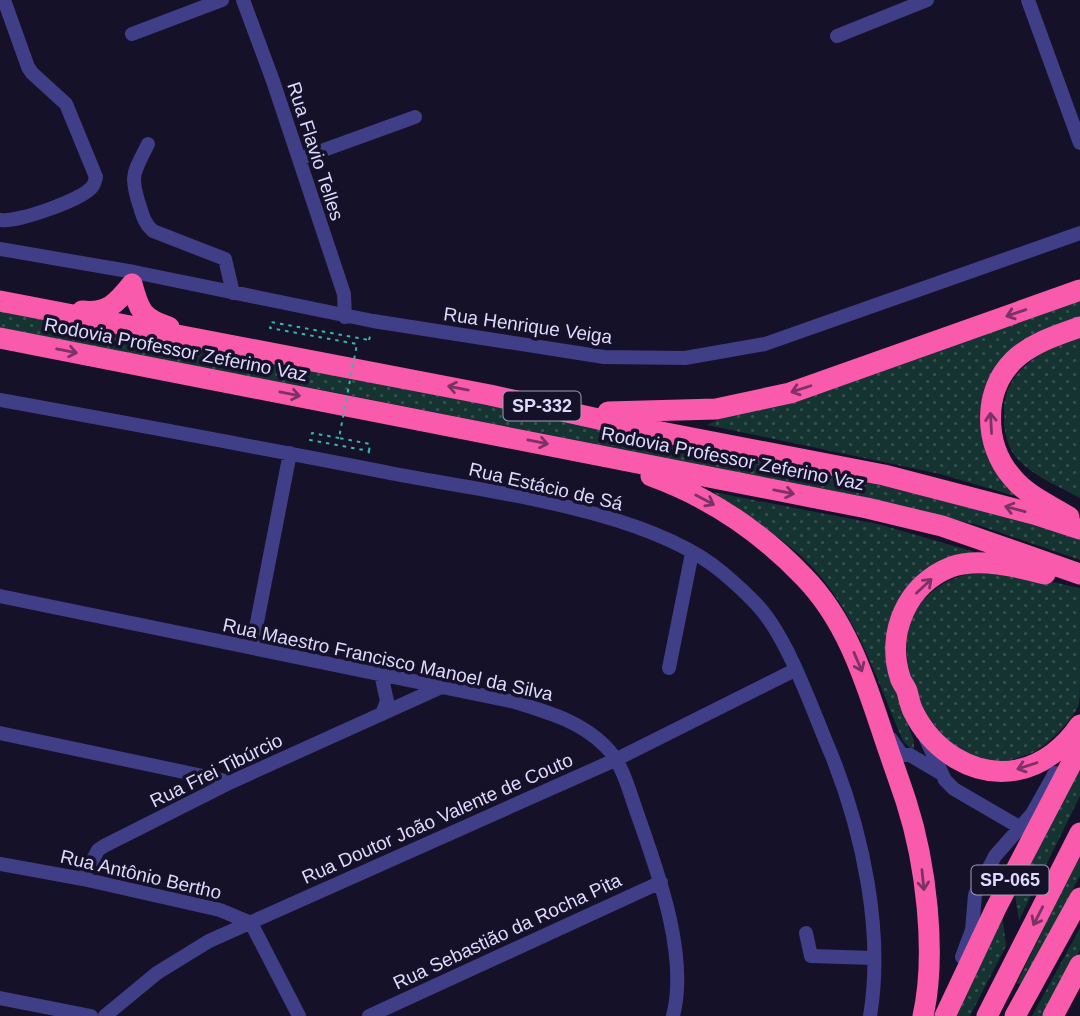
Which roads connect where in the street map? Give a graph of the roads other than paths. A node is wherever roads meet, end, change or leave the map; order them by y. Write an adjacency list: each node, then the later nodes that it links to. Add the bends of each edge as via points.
1 (4, 0): 12 (street, via 28,67 66,104 96,177 90,190 46,211)
2 (222, 0): 6 (street)
3 (243, 0): 11 (street, Rua Flavio Telles)
4 (927, 0): 7 (street)
5 (1028, 0): 9 (street)
6 (132, 34)
7 (837, 36)
8 (415, 117): 11 (street)
9 (1080, 143)
10 (148, 144): 17 (street, via 132,184 145,225 225,259)
11 (299, 159): 19 (street, Rua Flavio Telles, via 344,294)
12 (0, 220)
13 (1080, 233): 19 (street, Rua Henrique Veiga, via 765,344 685,358 604,357)
14 (0, 248): 15 (street, Rua Henrique Veiga)
15 (133, 278): 17 (street, Rua Henrique Veiga); 18 (highway, via 119,301 102,311); 22 (highway, via 141,312 154,323)
16 (1080, 290): 23 (highway, one-way to 23, via 838,377 746,404 689,411 606,412)
17 (233, 293): 19 (street, Rua Henrique Veiga)
18 (1, 301): 22 (highway, Rodovia Professor Zeferino Vaz / SP-332)
19 (345, 317)
20 (1080, 327): 27 (highway, one-way to 20, via 1013,479 999,459 990,417 996,388 1013,361 1030,347)
21 (0, 338): 25 (highway, Rodovia Professor Zeferino Vaz / SP-332, one-way to 25)
22 (237, 347): 23 (highway, Rodovia Professor Zeferino Vaz / SP-332, one-way to 22)
23 (490, 395): 28 (highway, Rodovia Professor Zeferino Vaz / SP-332, one-way to 23, via 884,475)
24 (0, 400): 26 (street, Rua Estácio de Sá)
25 (573, 449): 30 (highway, Rodovia Professor Zeferino Vaz / SP-332, one-way to 30, via 943,526); 40 (highway, one-way to 40, via 682,488 735,518 767,543 829,608 849,642)
26 (290, 453): 29 (street, Rua Estácio de Sá, via 569,507 664,537); 33 (street)
27 (1080, 523)
28 (1080, 529)
29 (692, 553): 34 (street); 35 (street, Rua Estácio de Sá, via 720,570 760,607)
30 (1080, 574)
31 (1080, 582): 38 (highway, one-way to 31, via 900,677 896,641 900,616 926,582 951,567 974,564)
32 (0, 596): 33 (street, Rua Maestro Francisco Manoel da Silva)
33 (252, 648): 36 (street, Rua Maestro Francisco Manoel da Silva)
34 (669, 668)
35 (795, 670): 44 (street, Rua Doutor João Valente de Couto); 55 (street, Rua Estácio de Sá, via 841,780 859,845 871,905)
36 (381, 674): 37 (street, Rua Maestro Francisco Manoel da Silva); 39 (street, via 387,701)
37 (439, 688): 39 (street, Rua Frei Tibúrcio); 44 (street, Rua Maestro Francisco Manoel da Silva, via 551,713 580,726 607,747)
38 (913, 710): 41 (highway, one-way to 38, via 1044,760 1006,772 955,758 929,737); 45 (street)
39 (382, 714): 46 (street, Rua Frei Tibúrcio)
40 (878, 719): 45 (street, via 902,755 911,755); 64 (highway, one-way to 64, via 907,803 922,870 928,946)
41 (1080, 725)
42 (0, 733): 46 (street)
43 (1080, 747): 47 (street, via 1055,774); 66 (highway, SP-065)
44 (615, 760): 51 (street, Rua Maestro Francisco Manoel da Silva); 53 (street, Rua Doutor João Valente de Couto)
45 (942, 774): 47 (street, via 965,797)
46 (231, 782): 50 (street, Rua Frei Tibúrcio, via 104,846)
47 (1021, 828): 65 (street, via 995,856 975,895 968,944)
48 (1080, 833): 67 (highway, SP-065, one-way to 67)
49 (0, 864): 50 (street, Rua Antônio Bertho)
50 (83, 879): 53 (street, Rua Antônio Bertho, via 220,910)
51 (661, 882): 61 (street, Rua Sebastião da Rocha Pita); 62 (street, Rua Maestro Francisco Manoel da Silva, via 676,956)
52 (1080, 898): 68 (highway)
53 (251, 923): 59 (street, Rua Doutor João Valente de Couto, via 209,941 157,973); 60 (street)
54 (806, 933): 55 (street, via 811,956)
55 (873, 958): 63 (street, Rua Estácio de Sá)
56 (1080, 965): 69 (highway)
57 (0, 998): 58 (street)
58 (91, 1016)
59 (104, 1016)
60 (299, 1016)
61 (369, 1016)
62 (673, 1016)
63 (870, 1016)
64 (923, 1016)
65 (938, 1016)
66 (945, 1016)
67 (988, 1016)
68 (1015, 1016)
69 (1053, 1016)

